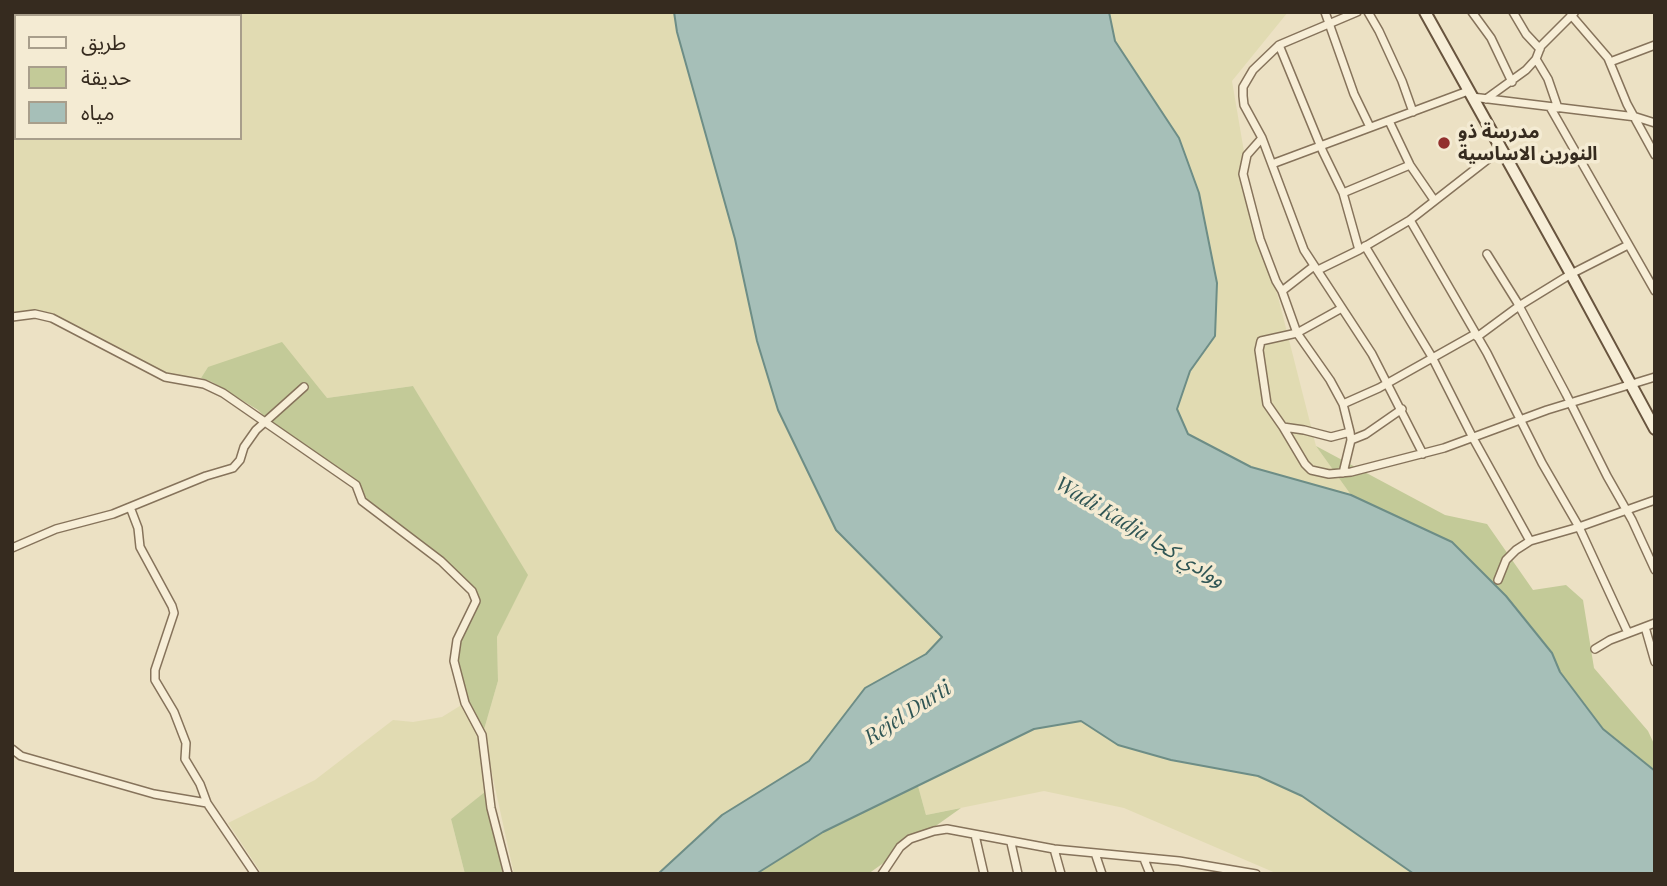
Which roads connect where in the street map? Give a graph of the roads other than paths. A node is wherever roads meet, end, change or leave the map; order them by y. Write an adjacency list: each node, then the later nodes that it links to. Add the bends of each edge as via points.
1 (1325, 12): 8 (street)
2 (1357, 12): 8 (street)
3 (1368, 12): 18 (street)
4 (1425, 12): 15 (main road)
5 (1472, 12): 14 (street, via 1491,38)
6 (1513, 12): 11 (street)
7 (1573, 14): 11 (street); 13 (street)
8 (1329, 25): 9 (street); 22 (street)
9 (1279, 45): 23 (street, via 1243,87 1244,105); 24 (street)
10 (1655, 45): 13 (street)
11 (1540, 49): 12 (street)
12 (1536, 59): 14 (street); 17 (street, via 1548,79)
13 (1611, 62): 19 (street)
14 (1512, 82): 16 (street)
15 (1470, 94): 16 (street); 18 (street); 25 (main road)
16 (1486, 99): 17 (street)
17 (1554, 108): 19 (street); 32 (street)
18 (1413, 112): 20 (street)
19 (1636, 117): 21 (street); 26 (street)
20 (1389, 121): 22 (street); 28 (street)
21 (1655, 123)
22 (1370, 127): 24 (street)
23 (1262, 138): 27 (street); 38 (street, via 1247,155 1243,174 1260,240)
24 (1320, 146): 27 (street); 29 (street)
25 (1501, 149): 30 (street); 36 (main road)
26 (1655, 155)
27 (1272, 164): 35 (street, via 1297,234)
28 (1410, 165): 29 (street); 30 (street)
29 (1343, 193): 33 (street)
30 (1434, 200): 31 (street)
31 (1410, 220): 33 (street); 43 (street)
32 (1628, 245): 36 (street); 37 (street)
33 (1362, 248): 35 (street); 44 (street)
34 (1487, 254): 39 (street)
35 (1316, 268): 38 (street); 40 (street)
36 (1571, 274): 39 (street); 47 (main road)
37 (1655, 290)
38 (1282, 291): 42 (street)
39 (1519, 306): 43 (street); 49 (street)
40 (1342, 308): 42 (street); 46 (street)
41 (12, 317): 53 (street, via 34,314 52,318 165,377 204,384 223,393)
42 (1297, 333): 50 (street); 54 (street, via 1259,345 1267,404)
43 (1476, 336): 44 (street); 52 (street)
44 (1432, 357): 46 (street); 57 (street)
45 (1655, 377): 47 (street)
46 (1388, 382): 50 (street); 51 (street)
47 (1631, 385): 49 (street); 55 (main road)
48 (304, 387): 53 (street)
49 (1570, 403): 52 (street); 62 (street)
50 (1343, 404): 56 (street)
51 (1402, 409): 56 (street, via 1366,434); 58 (street)
52 (1520, 419): 57 (street); 63 (street)
53 (265, 422): 61 (street, via 233,468); 83 (street, via 356,485 362,501 441,561 475,595 457,640 454,661 465,703 482,735 491,808)
54 (1283, 427): 56 (street); 59 (street, via 1311,470)
55 (1655, 429)
56 (1350, 436): 59 (street)
57 (1473, 438): 58 (street); 64 (street)
58 (1423, 454): 59 (street)
59 (1343, 473)
60 (1655, 499): 62 (street)
61 (130, 507): 65 (street); 74 (street, via 141,547 174,613 155,680 174,712 186,743 185,759)
62 (1626, 509): 63 (street); 66 (street)
63 (1579, 527): 64 (street); 70 (street)
64 (1530, 541): 67 (street, via 1506,560)
65 (12, 548)
66 (1655, 570)
67 (1498, 580)
68 (1655, 623): 69 (street)
69 (1645, 627): 70 (street); 72 (street)
70 (1628, 633): 71 (street)
71 (1595, 649)
72 (1655, 662)
73 (12, 748): 74 (street, via 21,756 153,794)
74 (206, 803): 82 (street)
75 (975, 835): 76 (street); 80 (street, via 947,829 920,835 900,847); 85 (street)
76 (1011, 843): 77 (street); 86 (street)
77 (1054, 849): 78 (street); 87 (street)
78 (1095, 853): 79 (street); 88 (street)
79 (1144, 859): 81 (street); 89 (street)
80 (887, 870): 84 (street)
81 (1223, 871): 90 (street)
82 (255, 874)
83 (509, 874)
84 (882, 874)
85 (984, 874)
86 (1018, 874)
87 (1061, 874)
88 (1102, 874)
89 (1150, 874)
90 (1256, 874)

